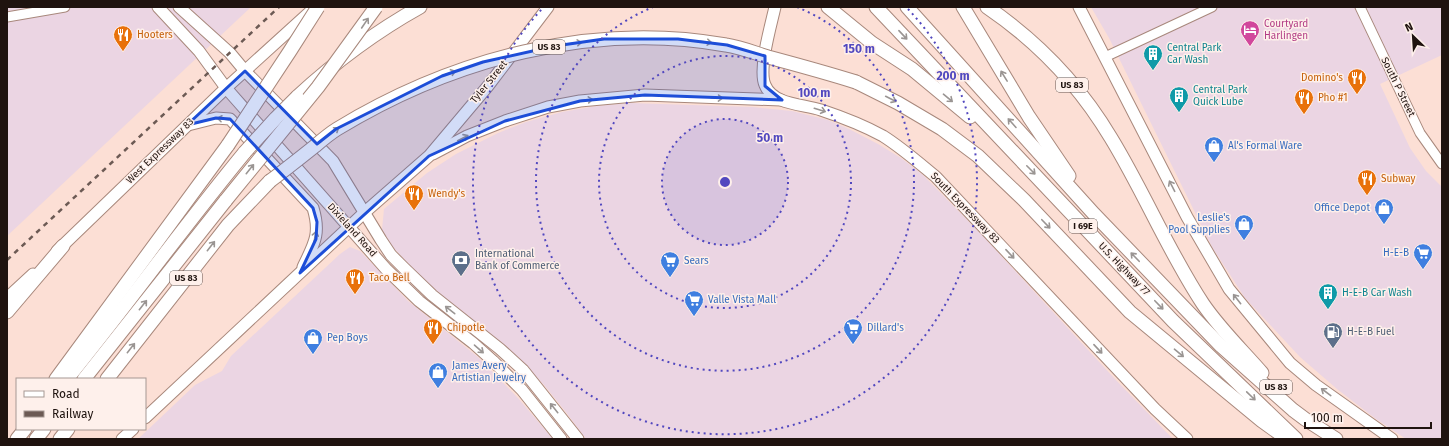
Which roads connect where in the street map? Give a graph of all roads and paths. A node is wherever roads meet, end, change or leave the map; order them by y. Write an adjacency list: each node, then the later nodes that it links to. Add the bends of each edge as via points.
1 (65, 7): 17 (street)
2 (158, 7): 20 (main road, Dixieland Road, via 199,51)
3 (179, 7): 19 (main road, Dixieland Road, via 230,53)
4 (317, 7): 19 (main road, West Expressway 83); 33 (highway, bridge, via 228,145)
5 (376, 7): 35 (highway, one-way to 5, bridge, via 318,87)
6 (420, 7): 34 (highway, US 83, bridge, via 375,35 316,80 276,118 217,186)
7 (548, 7): 24 (main road, Tyler Street, via 488,86)
8 (775, 7): 21 (main road, South Expressway 83, via 763,67 763,80 769,92)
9 (828, 7): 23 (highway, one-way to 23, via 872,43 912,69)
10 (876, 7): 23 (highway, U.S. Highway 77 / I 69E, one-way to 23)
11 (908, 7): 27 (highway, U.S. Highway 77 / I 69E, one-way to 11)
12 (963, 7): 27 (highway, one-way to 12, via 1025,110)
13 (987, 7): 38 (highway, US 83, via 1014,27 1051,61 1094,112 1120,152 1204,306 1226,334)
14 (1079, 7): 18 (main road)
15 (1212, 7): 18 (street)
16 (1360, 7): 25 (street, South P Street, via 1420,133)
17 (7, 17)
18 (1105, 57): 55 (main road, one-way to 18, via 1290,363 1229,289 1187,217)
19 (245, 71): 20 (main road, West Expressway 83); 26 (main road, Dixieland Road, via 333,161)
20 (226, 88): 22 (main road, West Expressway 83); 28 (main road, Dixieland Road)
21 (782, 100): 24 (main road, one-way to 21, via 467,136 505,121 548,107 580,101 645,96); 51 (main road, South Expressway 83, one-way to 51, via 854,122 905,151 936,177 1155,410)
22 (188, 125): 29 (main road, West Expressway 83); 30 (main road, one-way to 22, via 316,239 317,222 313,208 230,119 216,118)
23 (1016, 155): 53 (highway, U.S. Highway 77 / I 69E, one-way to 53, via 1173,321)
24 (429, 156): 26 (main road)
25 (1442, 164)
26 (365, 212): 28 (main road); 50 (main road, Dixieland Road, one-way to 26, via 523,370 432,295 404,268 384,245)
27 (1094, 214): 38 (highway, U.S. Highway 77 / I 69E, one-way to 27, via 1221,346)
28 (349, 226): 30 (main road); 49 (main road, Dixieland Road, one-way to 49, via 402,285 472,343 522,390)
29 (63, 246): 31 (main road, West Expressway 83); 32 (highway)
30 (300, 273): 37 (main road)
31 (7, 298)
32 (7, 312)
33 (57, 378)
34 (68, 378)
35 (85, 378)
36 (108, 378): 52 (highway, US 83, one-way to 52, bridge, via 228,225 270,181 336,129 414,88 483,62 555,46 604,39 678,39 720,44 856,82 898,102 942,129 978,156 1024,200 1130,312)
37 (146, 417)
38 (1305, 419): 54 (highway, I 69E)
39 (16, 430): 44 (highway)
40 (24, 430): 45 (highway)
41 (43, 430): 46 (highway)
42 (67, 430): 47 (highway)
43 (132, 430): 48 (main road)
44 (10, 439)
45 (17, 439)
46 (36, 439)
47 (60, 439)
48 (122, 439)
49 (561, 439)
50 (578, 439)
51 (1186, 439)
52 (1287, 439)
53 (1296, 439)
54 (1336, 439)
55 (1392, 439)

